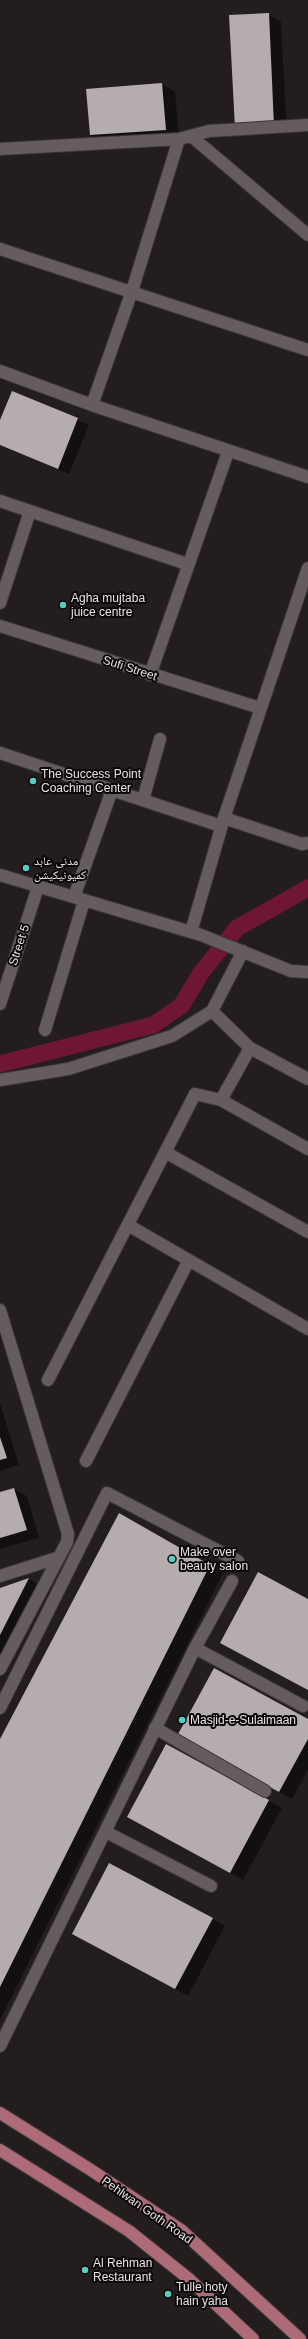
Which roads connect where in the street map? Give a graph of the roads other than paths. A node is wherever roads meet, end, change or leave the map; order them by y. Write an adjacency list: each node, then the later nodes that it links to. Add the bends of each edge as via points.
1 (308, 125): 2 (street, via 209,131)
2 (185, 137): 3 (street); 4 (street); 6 (street)
3 (0, 149)
4 (308, 234)
5 (0, 249): 6 (street)
6 (132, 291): 7 (street); 9 (street)
7 (308, 350)
8 (1, 374): 9 (street)
9 (92, 405): 10 (street)
10 (228, 452): 11 (street); 14 (street)
11 (308, 477)
12 (0, 501): 13 (street)
13 (30, 511): 14 (street); 16 (street)
14 (187, 564): 18 (street)
15 (308, 568): 19 (street)
16 (0, 603)
17 (0, 626): 18 (street, Sufi Street)
18 (150, 675): 19 (street, Sufi Street)
19 (260, 708): 24 (street)
20 (160, 739): 23 (street)
21 (0, 753): 22 (street)
22 (112, 790): 23 (street); 28 (street)
23 (143, 800): 24 (street)
24 (222, 822): 25 (street, via 302,844); 29 (street)
25 (308, 843)
26 (0, 875): 27 (street)
27 (38, 887): 28 (street); 32 (street, Street 5)
28 (79, 899): 29 (street); 34 (street)
29 (196, 934): 30 (street)
30 (239, 949): 31 (street, via 291,971); 33 (street)
31 (308, 972)
32 (0, 1004)
33 (212, 1011): 35 (street); 36 (street, via 172,1036 68,1069)
34 (45, 1030)
35 (250, 1048): 37 (street); 38 (street)
36 (0, 1080)
37 (308, 1080)
38 (221, 1100): 39 (street); 40 (street, via 195,1094)
39 (308, 1149)
40 (165, 1152): 41 (street); 42 (street)
41 (128, 1224): 43 (street); 46 (street)
42 (308, 1232)
43 (189, 1260): 45 (street); 47 (street)
44 (0, 1310): 48 (street, via 68,1534 67,1542)
45 (308, 1329)
46 (48, 1380)
47 (86, 1461)
48 (57, 1558): 50 (street); 53 (street)
49 (238, 1561): 55 (street, via 107,1493)
50 (0, 1576)
51 (232, 1581): 52 (street)
52 (195, 1648): 54 (street); 56 (street)
53 (0, 1669)
54 (303, 1706)
55 (0, 1708)
56 (155, 1728): 57 (street); 58 (street)
57 (265, 1791)
58 (106, 1832): 59 (street); 60 (street)
59 (211, 1886)
60 (0, 2046)
61 (0, 2113): 64 (main road, Pehlwan Goth Road, via 181,2230)
62 (0, 2150): 63 (main road, via 130,2231 189,2279)
63 (253, 2339)
64 (300, 2339)

